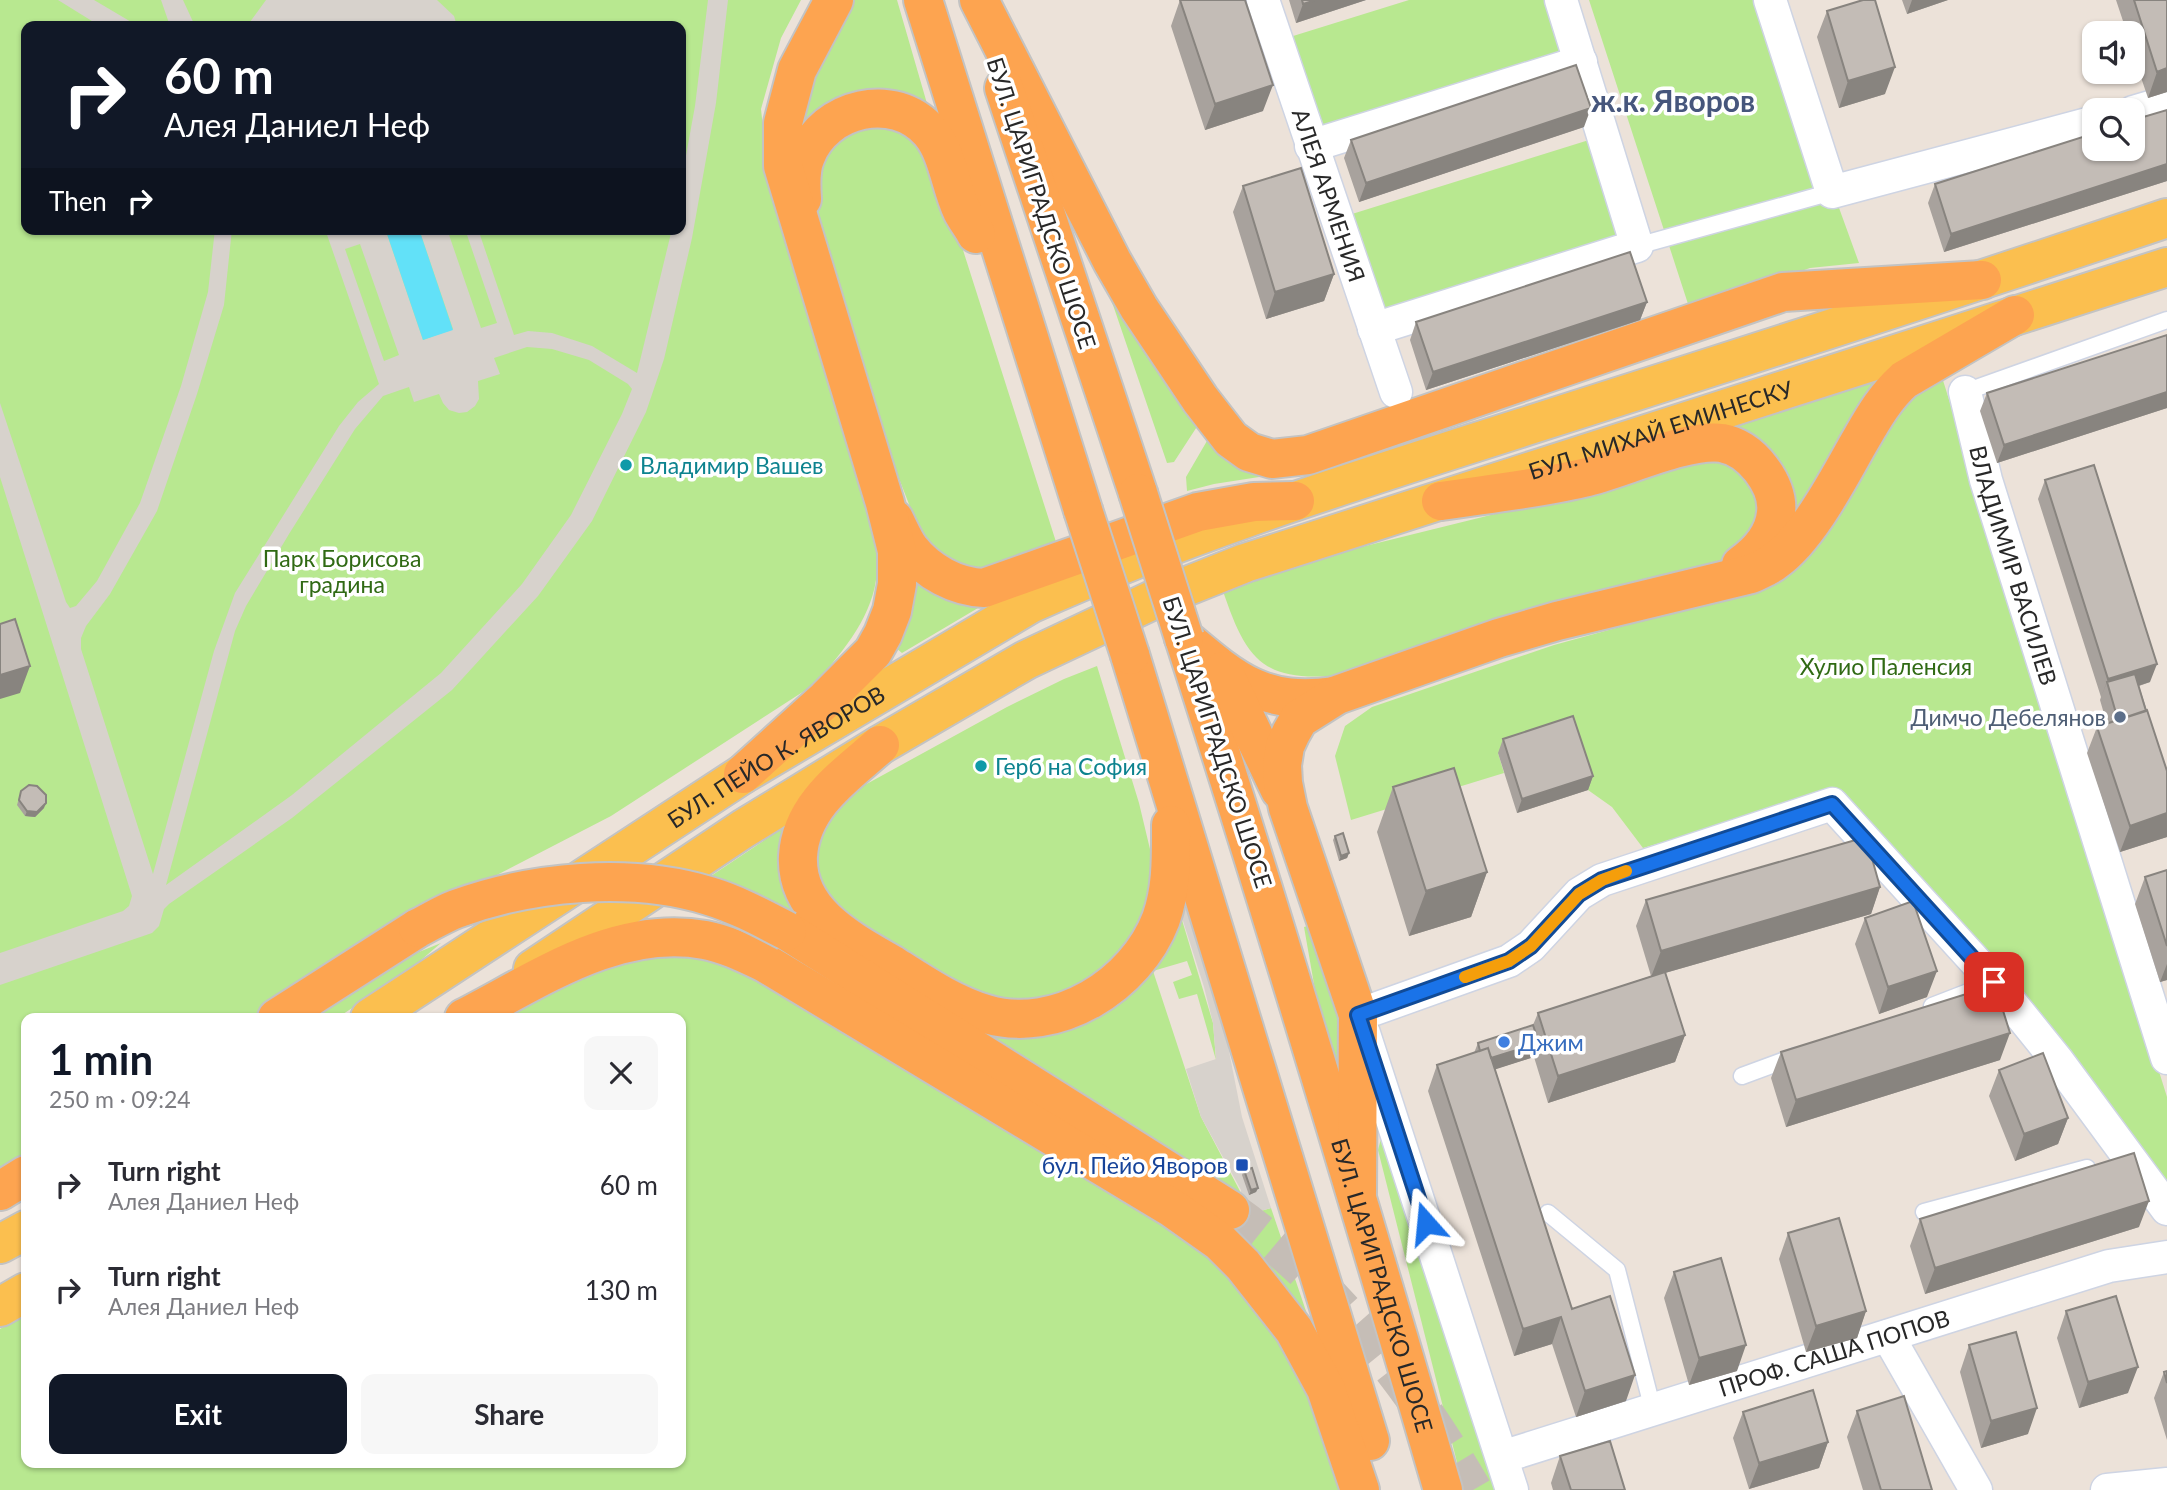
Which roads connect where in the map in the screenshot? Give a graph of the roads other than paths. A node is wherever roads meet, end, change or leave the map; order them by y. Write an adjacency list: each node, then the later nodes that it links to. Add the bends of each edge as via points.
1 (834, 0): 14 (highway, via 797,70 783,123 783,166)
2 (923, 0): 18 (highway)
3 (977, 0): 17 (highway, via 1139,308 1231,439 1260,457 1282,460 1308,455 1783,292); 30 (highway, БУЛ. ЦАРИГРАДСКО ШОСЕ, bridge)
4 (1263, 0): 11 (street, АЛЕЯ АРМЕНИЯ)
5 (1561, 0): 7 (street)
6 (1770, 0): 12 (street)
7 (1581, 62): 11 (street); 15 (street)
8 (2167, 102): 9 (street)
9 (2145, 108)
10 (2082, 125): 12 (street)
11 (1311, 146): 21 (street, АЛЕЯ АРМЕНИЯ)
12 (1832, 192): 15 (lane)
13 (2167, 218): 17 (main road, БУЛ. МИХАЙ ЕМИНЕСКУ)
14 (805, 243): 18 (highway, via 801,183 805,157 815,138 827,125 861,109 885,108 920,122 931,133 962,210); 26 (highway)
15 (1637, 246): 21 (street)
16 (2167, 267): 19 (main road, БУЛ. МИХАЙ ЕМИНЕСКУ)
17 (1982, 280): 24 (main road, БУЛ. МИХАЙ ЕМИНЕСКУ)
18 (1022, 313): 35 (highway, bridge)
19 (2015, 315): 25 (main road, БУЛ. МИХАЙ ЕМИНЕСКУ); 28 (highway, via 1893,389 1834,488 1776,561 1751,574)
20 (2167, 320): 23 (lane)
21 (1374, 329): 22 (street, АЛЕЯ АРМЕНИЯ)
22 (1396, 392)
23 (1965, 392): 38 (street, ВЛАДИМИР ВАСИЛЕВ, via 1986,480)
24 (1296, 500): 26 (highway, via 1198,512 984,588 937,575 910,549); 27 (main road, БУЛ. МИХАЙ ЕМИНЕСКУ)
25 (1440, 501): 28 (highway, via 1582,479 1689,446 1730,445 1741,450 1772,486 1776,513 1760,548 1733,571); 29 (main road, БУЛ. МИХАЙ ЕМИНЕСКУ, via 1245,563)
26 (885, 503): 34 (highway, via 897,551 897,584 883,634 873,652)
27 (1205, 534): 34 (main road, БУЛ. ПЕЙО К. ЯВОРОВ, via 1030,604)
28 (1700, 588): 32 (highway, via 1499,638)
29 (1156, 599): 33 (main road, БУЛ. ПЕЙО К. ЯВОРОВ, via 1026,660)
30 (1184, 638): 31 (highway); 51 (highway, БУЛ. ЦАРИГРАДСКО ШОСЕ)
31 (1223, 671): 32 (highway, via 1272,695 1309,699); 36 (highway)
32 (1338, 695): 36 (highway, via 1299,719 1285,746 1282,765)
33 (880, 745): 35 (highway, via 826,793 807,820 798,856 799,875 819,914 838,932 956,1003 989,1015 1050,1016 1077,1007 1099,995 1138,959 1161,920 1170,888); 42 (main road, БУЛ. ПЕЙО К. ЯВОРОВ, via 732,836)
34 (743, 774): 41 (main road, БУЛ. ПЕЙО К. ЯВОРОВ)
35 (1172, 791): 66 (highway)
36 (1288, 808): 44 (highway)
37 (1994, 982): 39 (lane); 44 (street, via 1832,804 1602,880 1579,894 1531,946 1509,961); 48 (street)
38 (2159, 998): 46 (street, ВЛАДИМИР ВАСИЛЕВ)
39 (1919, 1010)
40 (285, 1013): 53 (highway, bridge, via 418,928 496,896 621,882 709,896 787,931)
41 (378, 1013)
42 (468, 1013)
43 (471, 1013): 65 (highway, via 573,961 628,942 706,940 765,963 1172,1208 1220,1242 1294,1330 1326,1389)
44 (1358, 1015): 51 (highway); 63 (street)
45 (1805, 1052): 47 (lane)
46 (2167, 1058)
47 (1742, 1076)
48 (2117, 1160): 52 (street); 54 (lane)
49 (21, 1178): 50 (highway)
50 (0, 1191)
51 (1357, 1193): 67 (highway, БУЛ. ЦАРИГРАДСКО ШОСЕ)
52 (2167, 1209)
53 (1230, 1210)
54 (1924, 1212)
55 (1548, 1213): 62 (lane, via 1617,1270)
56 (21, 1233): 57 (main road)
57 (0, 1244)
58 (2167, 1257): 61 (street, ПРОФ. САША ПОПОВ, via 2109,1266)
59 (21, 1295): 60 (main road)
60 (0, 1307)
61 (1888, 1336): 62 (street, ПРОФ. САША ПОПОВ); 69 (street)
62 (1653, 1410): 63 (street, ПРОФ. САША ПОПОВ)
63 (1502, 1457): 68 (street)
64 (2167, 1484): 70 (street)
65 (1360, 1490)
66 (1385, 1490)
67 (1443, 1490)
68 (1512, 1490)
69 (1976, 1490)
70 (2107, 1490)

